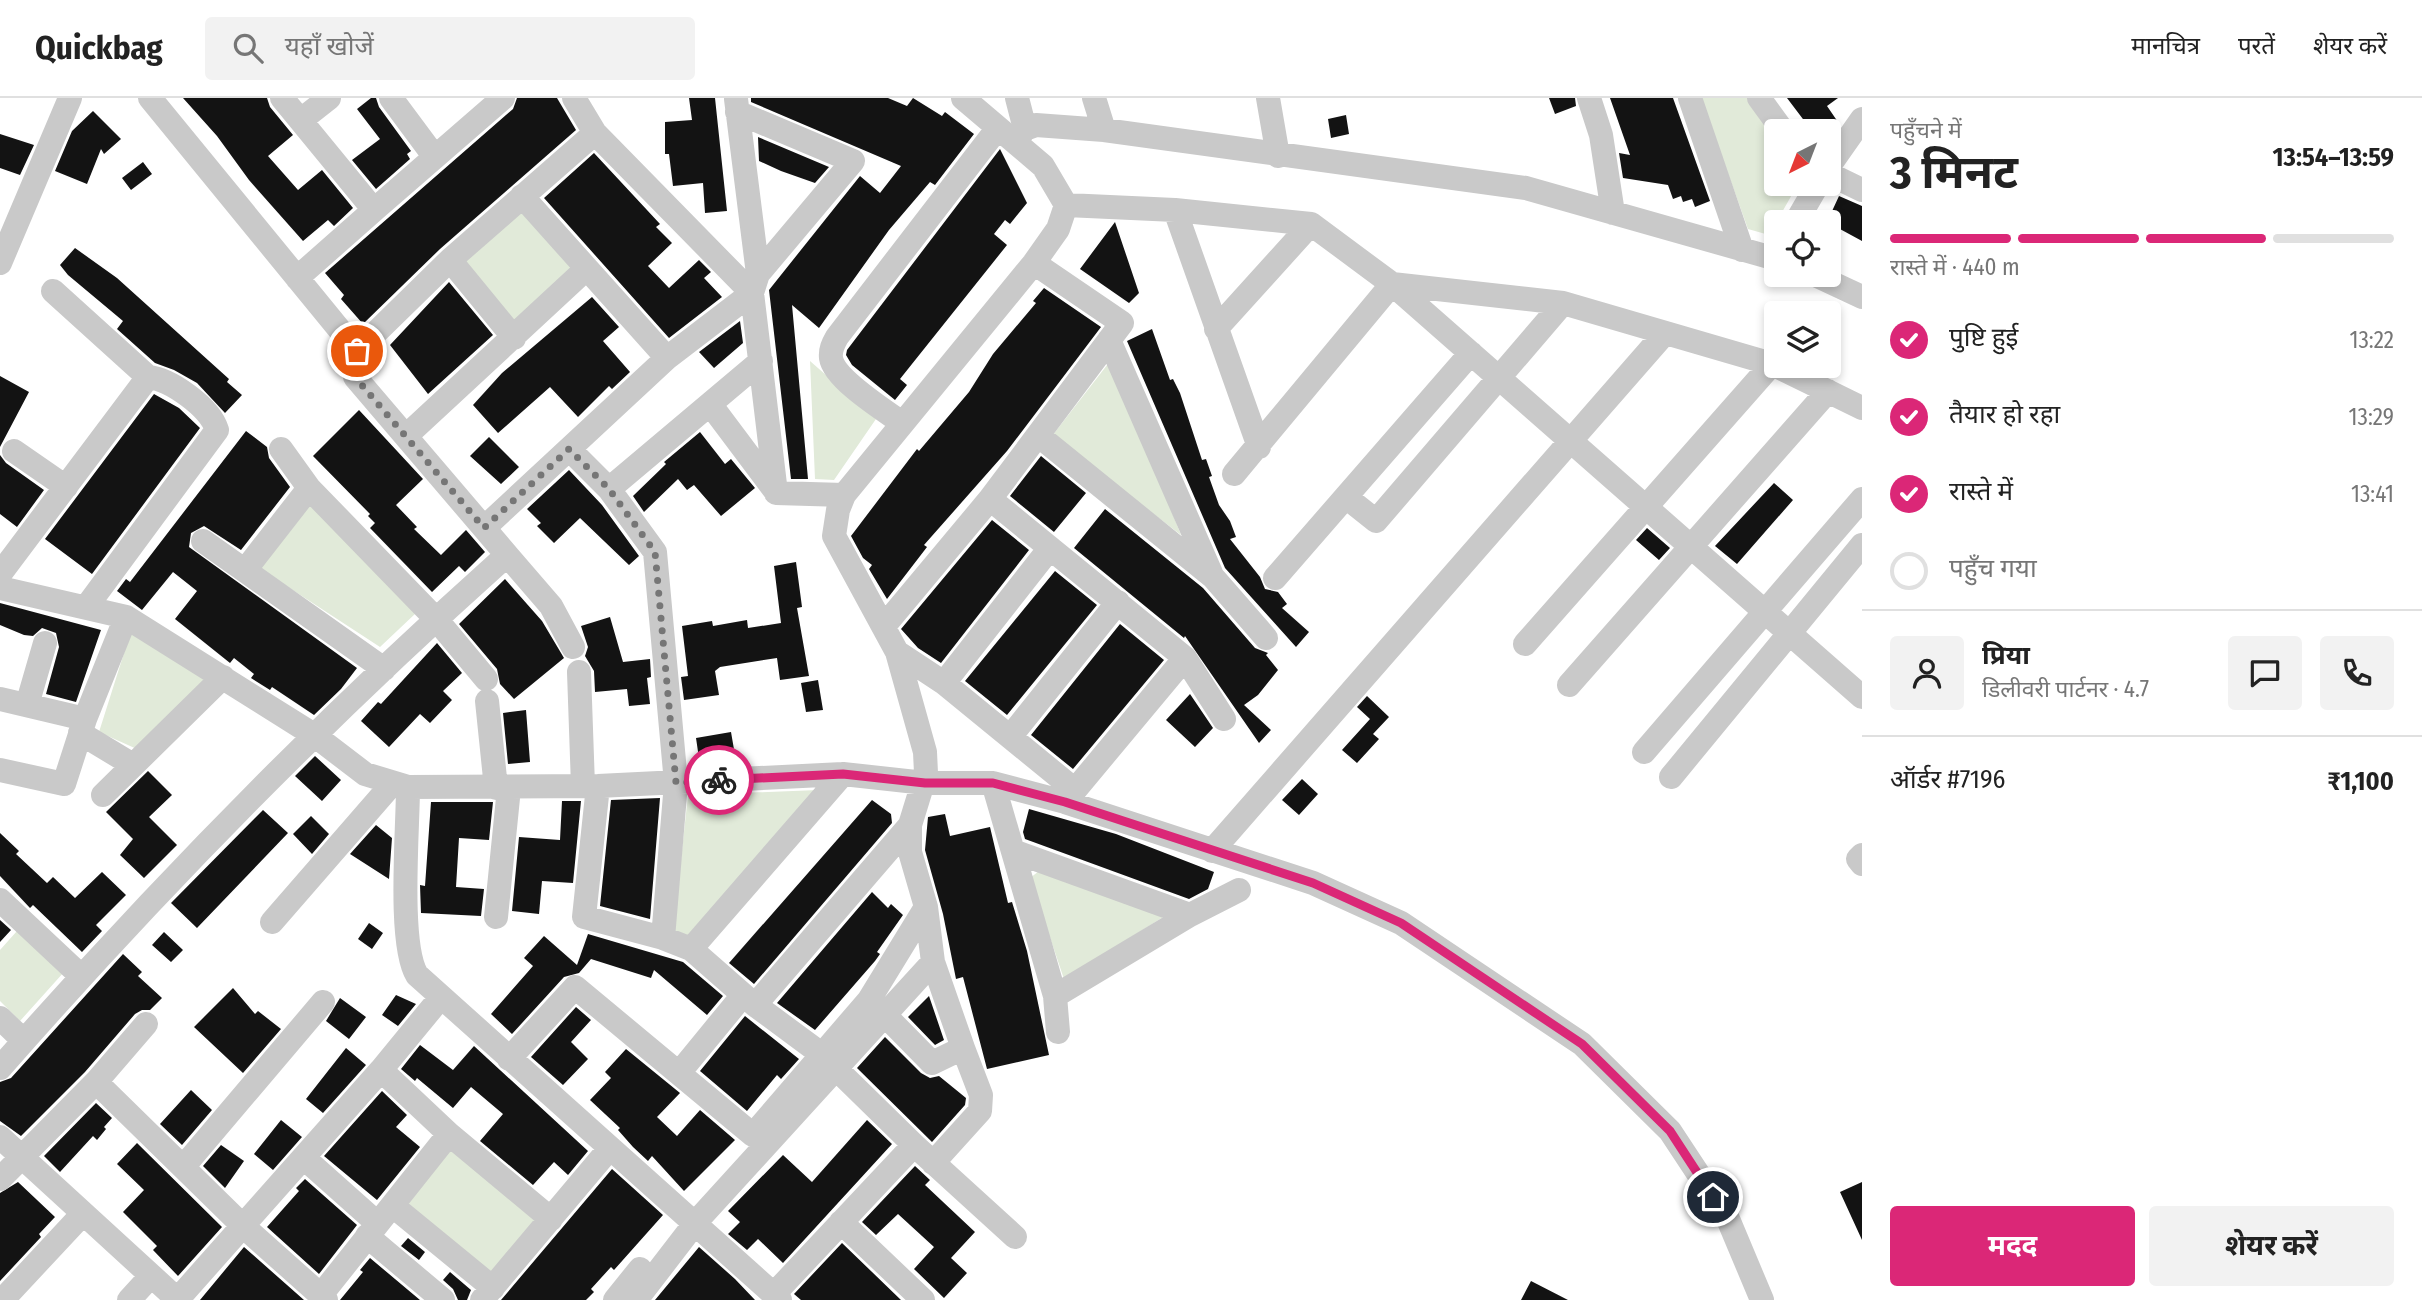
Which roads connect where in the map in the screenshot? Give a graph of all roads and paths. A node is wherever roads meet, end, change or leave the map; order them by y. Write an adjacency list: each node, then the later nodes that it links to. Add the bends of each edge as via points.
1 (70, 98): 36 (street)
2 (150, 98): 39 (street)
3 (282, 98): 18 (street)
4 (329, 98): 18 (street)
5 (391, 98): 23 (street)
6 (503, 98): 23 (street)
7 (574, 98): 20 (street)
8 (962, 98): 21 (street)
9 (1017, 98): 21 (street)
10 (1094, 98): 19 (street)
11 (1268, 98): 24 (street)
12 (1588, 98): 31 (street, via 1601,135)
13 (1690, 98): 33 (street)
14 (1759, 98): 16 (street)
15 (736, 105): 40 (street); 40 (street, via 853,161)
16 (1774, 119)
17 (1862, 119): 22 (street)
18 (301, 120): 29 (street)
19 (1104, 130): 21 (street, via 1036,125); 24 (street)
20 (595, 133): 27 (street); 40 (street)
21 (1013, 133): 28 (street, via 1043,166); 62 (street, via 836,337 831,349 838,374)
22 (1841, 149)
23 (434, 156): 29 (street)
24 (1278, 156): 31 (street, via 1526,188)
25 (1841, 180): 26 (street)
26 (1862, 190)
27 (522, 196): 35 (street); 38 (street)
28 (1066, 205): 30 (street); 37 (street, via 1058,229)
29 (374, 210): 39 (street)
30 (1175, 210): 32 (street); 46 (street)
31 (1613, 213): 33 (street)
32 (1311, 224): 41 (street); 46 (street)
33 (1742, 250): 34 (street)
34 (1764, 256)
35 (450, 260): 48 (street); 50 (street)
36 (0, 263)
37 (1034, 263): 49 (street, via 1122,323); 62 (street)
38 (585, 270): 48 (street); 52 (street)
39 (297, 278): 50 (street)
40 (755, 284): 52 (street); 53 (street)
41 (1392, 284): 45 (street); 51 (street); 66 (street)
42 (1841, 287): 44 (street)
43 (53, 290): 56 (street)
44 (1862, 297)
45 (1563, 303): 47 (street); 57 (street)
46 (1216, 329): 66 (street)
47 (1664, 334): 54 (street); 65 (street)
48 (514, 338): 63 (street)
49 (1109, 340): 64 (street); 88 (street)
50 (357, 351): 63 (street, via 355,377)
51 (1471, 353): 57 (street); 76 (street)
52 (667, 358): 68 (street)
53 (761, 361): 60 (street); 74 (street)
54 (1764, 362)
55 (1764, 373): 79 (street)
56 (148, 377): 71 (street); 92 (street, via 166,382 204,411 216,430)
57 (1499, 378): 65 (street); 76 (street, via 1376,521)
58 (1801, 378): 59 (street)
59 (1828, 391): 61 (street); 82 (street)
60 (710, 404): 73 (street); 74 (street)
61 (1862, 408)
62 (902, 423): 75 (street)
63 (406, 436): 80 (street)
64 (1039, 436): 77 (street); 88 (street)
65 (1573, 440): 79 (street); 131 (street)
66 (1259, 447): 70 (street)
67 (281, 449): 72 (street)
68 (569, 449): 73 (street); 80 (street)
69 (14, 451): 71 (street)
70 (1234, 474)
71 (65, 487): 87 (street)
72 (309, 488): 86 (street); 95 (street)
73 (609, 489): 121 (street, via 655,552)
74 (776, 492): 75 (street)
75 (844, 495): 96 (street, via 834,536)
76 (1346, 497): 89 (street)
77 (990, 499): 84 (street); 96 (street)
78 (1862, 499): 93 (street)
79 (1647, 505): 82 (street); 100 (street)
80 (484, 528): 85 (street)
81 (203, 541): 86 (street)
82 (1692, 545): 93 (street); 108 (street)
83 (1862, 545): 97 (street)
84 (1050, 548): 91 (street); 107 (street)
85 (507, 555): 95 (street); 101 (street, via 551,606)
86 (246, 569): 104 (street)
87 (0, 574)
88 (1213, 577): 98 (street)
89 (1275, 578)
90 (0, 588): 92 (street)
91 (1118, 603): 103 (street); 115 (street)
92 (87, 606): 94 (street)
93 (1764, 609): 97 (street); 116 (street)
94 (126, 617): 106 (street); 113 (street)
95 (436, 619): 104 (street); 126 (street, via 487,690)
96 (884, 626): 102 (street)
97 (1789, 634): 109 (street); 120 (street)
98 (1266, 638)
99 (45, 643): 111 (street)
100 (1525, 644)
101 (573, 647)
102 (897, 652): 107 (street); 122 (street, via 925,752)
103 (1185, 658): 112 (street); 128 (street)
104 (384, 669): 114 (street)
105 (579, 672): 125 (street)
106 (223, 677): 114 (street); 117 (street)
107 (944, 683): 115 (street)
108 (1569, 685)
109 (1862, 697)
110 (0, 699): 111 (street)
111 (27, 705): 113 (street)
112 (1224, 719)
113 (82, 726): 117 (street); 118 (street, via 64,784)
114 (314, 735): 124 (street, via 365,774); 143 (street)
115 (1010, 737): 128 (street)
116 (1643, 752)
117 (133, 765): 127 (street)
118 (0, 770)
119 (843, 774): 121 (street); 122 (street); 141 (street)
120 (1671, 776)
121 (676, 783): 125 (street); 140 (street)
122 (925, 783): 123 (street); 129 (street)
123 (993, 783): 128 (street); 130 (street)
124 (400, 786): 126 (street); 139 (street); 145 (street, via 409,955 417,975)
125 (590, 786): 126 (street); 140 (street, via 584,917)
126 (503, 788): 138 (street)
127 (103, 795)
128 (1070, 796): 131 (street)
129 (910, 825): 136 (street, via 910,852); 146 (street)
130 (1013, 850): 137 (street); 144 (street)
131 (1212, 851): 187 (street, via 1313,883 1401,923 1582,1044 1670,1131 1728,1219)
132 (1862, 855): 133 (street, via 1858,859)
133 (1862, 864)
134 (1239, 890): 137 (street)
135 (0, 900): 143 (street)
136 (926, 907): 142 (street); 148 (street)
137 (1190, 915): 144 (street)
138 (496, 917)
139 (272, 922)
140 (663, 938): 141 (street)
141 (691, 949): 146 (street)
142 (933, 962): 148 (street); 153 (street)
143 (81, 976): 152 (street)
144 (1055, 996): 151 (street)
145 (441, 997): 154 (street); 157 (street)
146 (749, 1000): 155 (street); 158 (street)
147 (323, 1002): 168 (street)
148 (877, 1006): 153 (street, via 932,1063); 155 (street)
149 (0, 1018): 152 (street)
150 (146, 1024): 159 (street)
151 (1058, 1032)
152 (24, 1041): 156 (street)
153 (963, 1048): 167 (street, via 981,1095 980,1111)
154 (509, 1059): 158 (street, via 575,987); 164 (street)
155 (827, 1060): 161 (street); 163 (street); 170 (street)
156 (0, 1068)
157 (381, 1070): 160 (street); 166 (street)
158 (679, 1073): 161 (street)
159 (96, 1082): 165 (street); 168 (street)
160 (449, 1134): 172 (street); 173 (street)
161 (753, 1135): 170 (street)
162 (0, 1137): 165 (street)
163 (914, 1145): 167 (street); 174 (street)
164 (610, 1148): 170 (street); 172 (street)
165 (13, 1154): 169 (street); 171 (street); 177 (street)
166 (304, 1158): 173 (street); 175 (street)
167 (933, 1163): 176 (street)
168 (184, 1166): 175 (street)
169 (0, 1179)
170 (689, 1218): 181 (street); 182 (street)
171 (78, 1219): 177 (street); 178 (street)
172 (551, 1219): 179 (street)
173 (379, 1222): 179 (street); 180 (street); 185 (street)
174 (841, 1222): 181 (street); 186 (street)
175 (243, 1226): 180 (street); 184 (street)
176 (1014, 1237)
177 (142, 1286): 183 (street); 184 (street)
178 (9, 1293)
179 (488, 1294)
180 (324, 1297)
181 (777, 1297)
182 (626, 1298)
183 (164, 1300)
184 (177, 1300)
185 (443, 1300)
186 (923, 1300)
187 (1762, 1300)

